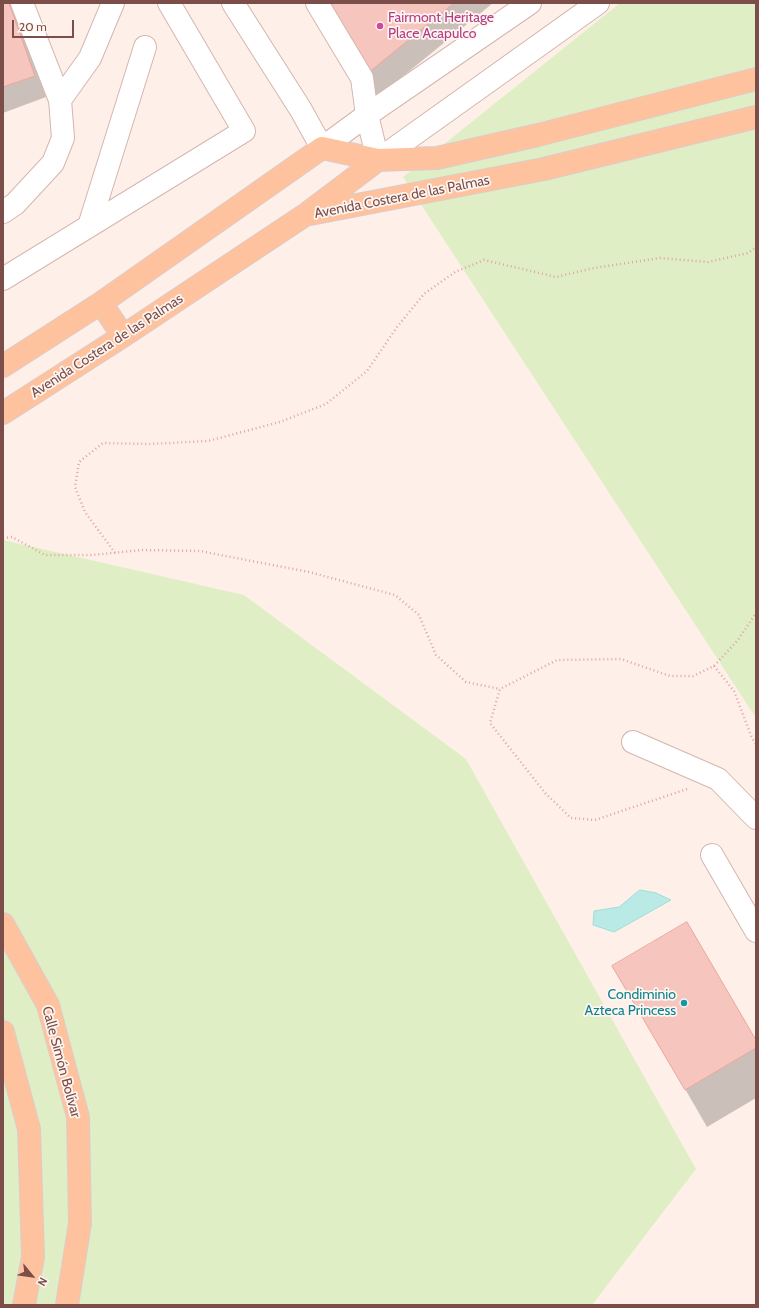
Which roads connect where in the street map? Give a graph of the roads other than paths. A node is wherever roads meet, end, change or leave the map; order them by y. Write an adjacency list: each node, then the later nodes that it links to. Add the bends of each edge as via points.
1 (22, 3): 10 (street)
2 (113, 3): 10 (street, via 90,58)
3 (169, 3): 17 (street, via 244,130)
4 (233, 3): 13 (street)
5 (317, 3): 11 (street, via 362,78)
6 (530, 3): 11 (street)
7 (598, 3): 14 (street)
8 (146, 47): 17 (street)
9 (756, 79): 14 (main road, via 437,158)
10 (60, 100): 15 (street, via 63,138 53,163 15,204)
11 (367, 115): 13 (street); 14 (street)
12 (756, 117): 16 (main road, Avenida Costera de las Palmas, via 544,169)
13 (322, 148): 14 (main road); 19 (main road)
14 (378, 160): 16 (main road)
15 (3, 212)
16 (305, 215): 20 (main road, Avenida Costera de las Palmas)
17 (89, 226): 18 (street)
18 (3, 279)
19 (101, 303): 20 (main road); 21 (main road)
20 (123, 336): 22 (main road, Avenida Costera de las Palmas)
21 (3, 366)
22 (3, 413)
23 (633, 742): 24 (street, via 718,779)
24 (756, 818)
25 (712, 855): 27 (street)
26 (3, 924): 30 (main road, Calle Simón Bolívar, via 48,1005 78,1117 80,1223)
27 (756, 931)
28 (3, 1032): 29 (main road, via 29,1128 33,1257)
29 (24, 1305)
30 (67, 1305)

